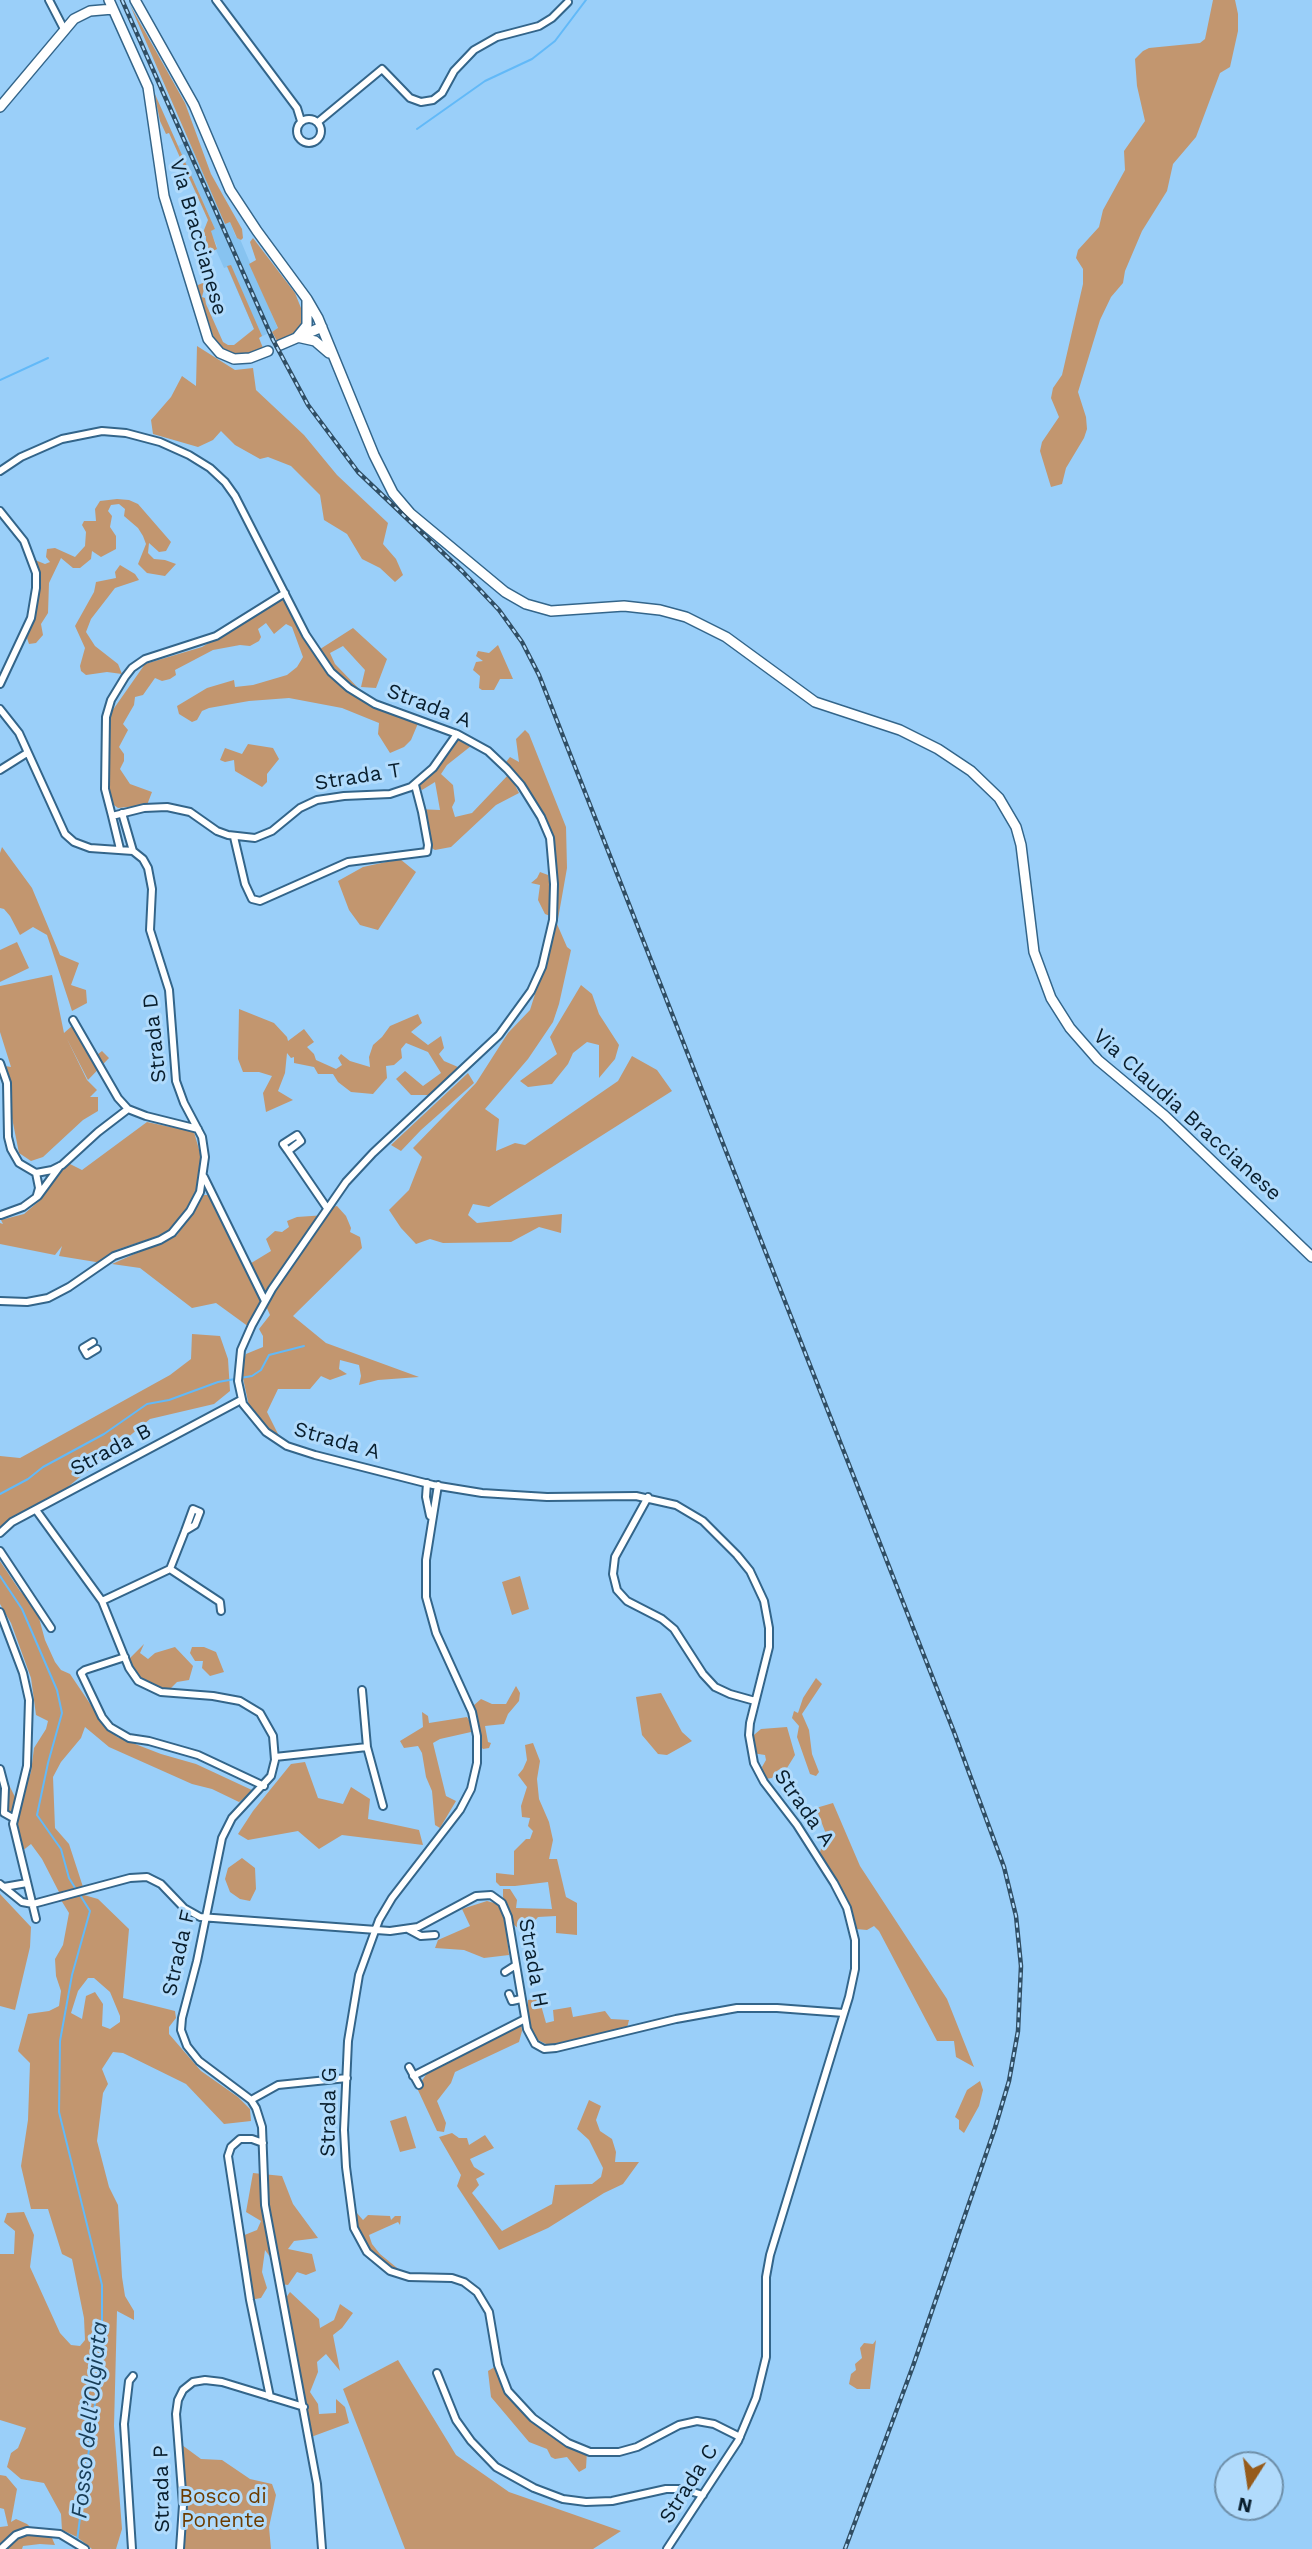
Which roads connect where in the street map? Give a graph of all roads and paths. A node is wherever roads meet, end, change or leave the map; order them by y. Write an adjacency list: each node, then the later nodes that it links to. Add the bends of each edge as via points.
1 (49, 0): 6 (street)
2 (135, 0): 10 (main road, via 194,106 230,190)
3 (216, 0): 8 (street)
4 (568, 2): 9 (street, via 539,26 497,37 474,50 433,100 410,99 382,69)
5 (111, 4): 6 (main road, via 85,13); 14 (main road, Via Braccianese, via 151,100 164,196 208,339 218,352 234,359)
6 (64, 29): 7 (main road)
7 (0, 107)
8 (302, 121): 9 (street); 9 (street, via 296,132 307,143 318,138)
9 (318, 122)
10 (307, 299): 11 (main road); 12 (main road, via 307,325)
11 (322, 327): 12 (main road); 15 (main road)
12 (297, 337): 13 (main road); 15 (main road, via 315,341)
13 (280, 345)
14 (268, 351)
15 (335, 360): 43 (main road, Via Claudia Braccianese, via 393,493 410,513 505,592 551,611 624,606 686,617 726,637 816,702 900,730 939,749 981,779 1016,827 1034,952 1051,998 1069,1028)
16 (0, 471): 18 (street, Strada A, via 51,443 90,432 126,433 169,445 210,468 228,486)
17 (0, 511): 19 (street, via 24,541 36,573 33,613)
18 (285, 593): 23 (street, Strada A, via 317,653 344,684 379,706); 28 (street, via 224,632 145,659 125,677 106,717 105,789)
19 (9, 666): 20 (street); 21 (street)
20 (0, 669)
21 (0, 684)
22 (0, 709): 24 (street, via 15,726)
23 (457, 733): 26 (street, Strada T); 41 (street, Strada A, via 488,751 507,769 545,824 554,884 547,951 531,991 506,1027 358,1168)
24 (27, 753): 25 (street); 30 (street, via 65,834 90,848)
25 (0, 770)
26 (415, 785): 29 (street, Strada T, via 390,794 317,800 267,834); 29 (street, Strada T, via 427,852 348,862 260,901 252,899 245,884)
27 (122, 813): 28 (street); 29 (street, via 176,808); 31 (street)
28 (112, 816): 30 (street)
29 (234, 837)
30 (120, 849): 31 (street)
31 (133, 851): 35 (street, Strada D, via 146,863 151,878 150,930 169,990 176,1082)
32 (73, 1020): 34 (street)
33 (0, 1063): 38 (street, via 7,1083 11,1149 19,1163)
34 (128, 1109): 35 (street); 37 (street)
35 (198, 1129): 39 (street, Strada D, via 205,1151)
36 (288, 1151): 41 (street)
37 (62, 1165): 38 (street); 40 (street)
38 (36, 1173): 40 (street)
39 (204, 1177): 44 (street, Strada D, via 190,1211 166,1237 114,1256 48,1298); 45 (street, Strada D)
40 (42, 1188): 42 (street, via 23,1207)
41 (327, 1208): 45 (street, Strada A)
42 (1, 1215)
43 (1312, 1257)
44 (0, 1301)
45 (265, 1301): 48 (street, Strada A, via 239,1359)
46 (93, 1342): 47 (street, via 83,1348 87,1355)
47 (97, 1349)
48 (241, 1400): 49 (street, Strada A, via 266,1432 287,1446); 52 (street, Strada B)
49 (427, 1483): 50 (street, Strada A); 53 (street, Strada G)
50 (438, 1485): 51 (street, Strada A, via 508,1496); 53 (street, Strada G)
51 (648, 1497): 64 (street, Strada A, via 699,1518 755,1579 766,1608 769,1639); 64 (street, via 615,1557 617,1590 674,1629 715,1687)
52 (36, 1510): 55 (street, Strada B); 58 (street)
53 (430, 1522): 77 (street, Strada G, via 425,1579 428,1605 472,1712 477,1763 460,1810 392,1898)
54 (185, 1531): 57 (street)
55 (0, 1533)
56 (0, 1551): 61 (street)
57 (170, 1569): 58 (street); 59 (street, via 220,1602)
58 (102, 1601): 62 (street)
59 (221, 1611)
60 (0, 1612): 70 (street, via 30,1706 27,1771)
61 (51, 1628)
62 (125, 1657): 66 (street, via 136,1678 156,1691 229,1698 249,1705 270,1730); 68 (street, via 81,1674 110,1727 129,1738 204,1758)
63 (362, 1690): 65 (street)
64 (755, 1701): 83 (street, Strada A, via 749,1735 756,1768 834,1884 854,1929 855,1969)
65 (367, 1747): 66 (street); 69 (street)
66 (275, 1757): 68 (street, Strada F)
67 (0, 1769): 70 (street, via 4,1813)
68 (264, 1786): 74 (street, Strada F, via 225,1830)
69 (383, 1806)
70 (13, 1818): 71 (street)
71 (27, 1883): 72 (street); 73 (street)
72 (2, 1886): 73 (street, via 22,1902)
73 (33, 1904): 74 (street, Strada H, via 130,1878 149,1878 187,1911); 75 (street)
74 (205, 1918): 77 (street, Strada H); 89 (street, Strada F, via 181,2033 199,2061)
75 (36, 1919)
76 (408, 1929): 77 (street, Strada H); 78 (street, via 421,1936); 79 (street, Strada H, via 476,1896 497,1897 504,1906)
77 (374, 1930): 87 (street, Strada G, via 351,2012)
78 (435, 1935)
79 (516, 1965): 80 (street); 82 (street, Strada H)
80 (505, 1972)
81 (509, 1994): 82 (street, via 512,2001)
82 (521, 1999): 84 (street, Strada H)
83 (844, 2013): 84 (street, Strada H, via 737,2008 550,2049 535,2044); 95 (street, Strada A, via 770,2255 764,2368)
84 (524, 2019): 86 (street)
85 (408, 2067): 86 (street)
86 (414, 2076): 88 (street)
87 (347, 2078): 89 (street, via 278,2085); 95 (street, Strada G, via 346,2167 358,2238 371,2257 390,2271 409,2277 455,2278 477,2292 489,2312 502,2378 528,2414 568,2443 596,2452 625,2451 692,2421)
88 (419, 2085)
89 (251, 2100): 90 (street)
90 (263, 2143): 93 (street, via 240,2139 228,2156); 94 (street, via 265,2205)
91 (436, 2373): 96 (street, via 456,2420 471,2441 496,2467 526,2484 586,2502 671,2489)
92 (133, 2376): 99 (street, via 124,2424)
93 (270, 2397): 94 (street, Strada P); 100 (street, Strada P, via 205,2380 193,2382 181,2393 176,2414 183,2505)
94 (304, 2407): 101 (street)
95 (740, 2437): 96 (street, Strada C)
96 (703, 2496): 102 (street, Strada C)
97 (84, 2548): 98 (street, via 55,2533 23,2531)
98 (1, 2549)
99 (132, 2549)
100 (180, 2549)
101 (322, 2549)
102 (667, 2549)

